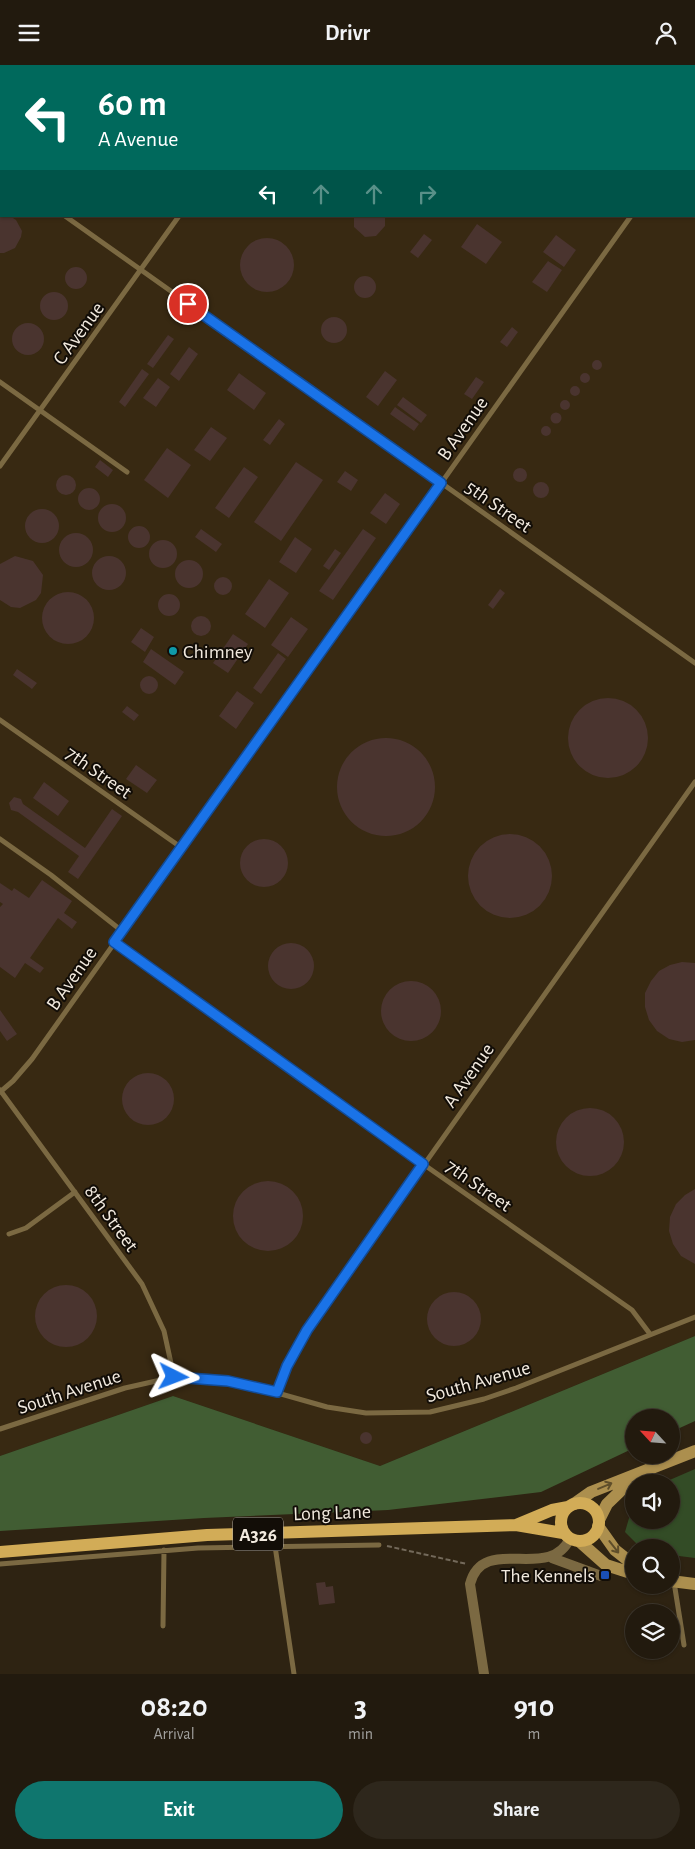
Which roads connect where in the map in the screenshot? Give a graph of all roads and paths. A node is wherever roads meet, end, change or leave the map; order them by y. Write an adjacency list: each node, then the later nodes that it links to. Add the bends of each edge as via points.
1 (66, 217): 4 (lane, 5th Street)
2 (178, 217): 4 (lane, C Avenue)
3 (630, 217): 9 (lane, B Avenue)
4 (141, 270): 6 (lane, C Avenue); 9 (lane, 5th Street)
5 (0, 382): 6 (lane)
6 (40, 411): 7 (lane, C Avenue); 8 (lane)
7 (0, 466)
8 (126, 472)
9 (441, 483): 10 (lane, 5th Street); 14 (lane, B Avenue)
10 (695, 663)
11 (0, 719): 14 (lane, 7th Street)
12 (695, 782): 18 (lane, A Avenue)
13 (0, 839): 15 (lane)
14 (182, 849): 15 (lane, B Avenue)
15 (122, 931): 16 (lane, B Avenue)
16 (114, 942): 17 (lane, B Avenue, via 32,1059); 18 (lane, 7th Street)
17 (0, 1091): 19 (lane, 8th Street)
18 (423, 1164): 22 (lane, 7th Street, via 632,1310); 24 (lane, A Avenue, via 307,1330)
19 (75, 1192): 20 (lane, via 26,1228); 23 (lane, 8th Street, via 149,1297 167,1339)
20 (8, 1234)
21 (695, 1317): 22 (lane, South Avenue)
22 (650, 1335): 24 (lane, South Avenue, via 492,1396 430,1412 366,1413 327,1407)
23 (174, 1377): 24 (lane, South Avenue, via 228,1381); 25 (lane, South Avenue, via 124,1388)
24 (277, 1392)
25 (0, 1429)
26 (695, 1451): 27 (main road)
27 (640, 1474)
28 (625, 1480): 30 (main road, one-way to 28, via 591,1492)
29 (625, 1488): 31 (main road, via 607,1505)
30 (571, 1506): 31 (main road, via 590,1507); 32 (main road, Long Lane / A326); 33 (main road, via 561,1517)
31 (598, 1523): 33 (main road, via 593,1535); 39 (main road, one-way to 39, via 615,1550)
32 (516, 1525): 33 (main road, Long Lane / A326); 37 (main road, Long Lane / A326, via 207,1535)
33 (571, 1537): 38 (street, via 566,1546); 42 (main road, via 606,1565)
34 (379, 1545): 35 (lane); 40 (path, via 465,1564)
35 (275, 1546): 36 (lane); 49 (lane)
36 (164, 1550): 41 (lane); 47 (lane)
37 (0, 1552)
38 (552, 1557): 40 (street); 43 (street)
39 (625, 1558)
40 (482, 1563): 50 (street, via 473,1572 470,1584)
41 (0, 1564)
42 (625, 1572)
43 (601, 1576)
44 (680, 1582): 45 (main road)
45 (695, 1584)
46 (675, 1594): 48 (lane)
47 (163, 1626)
48 (684, 1645)
49 (294, 1674)
50 (484, 1674)

